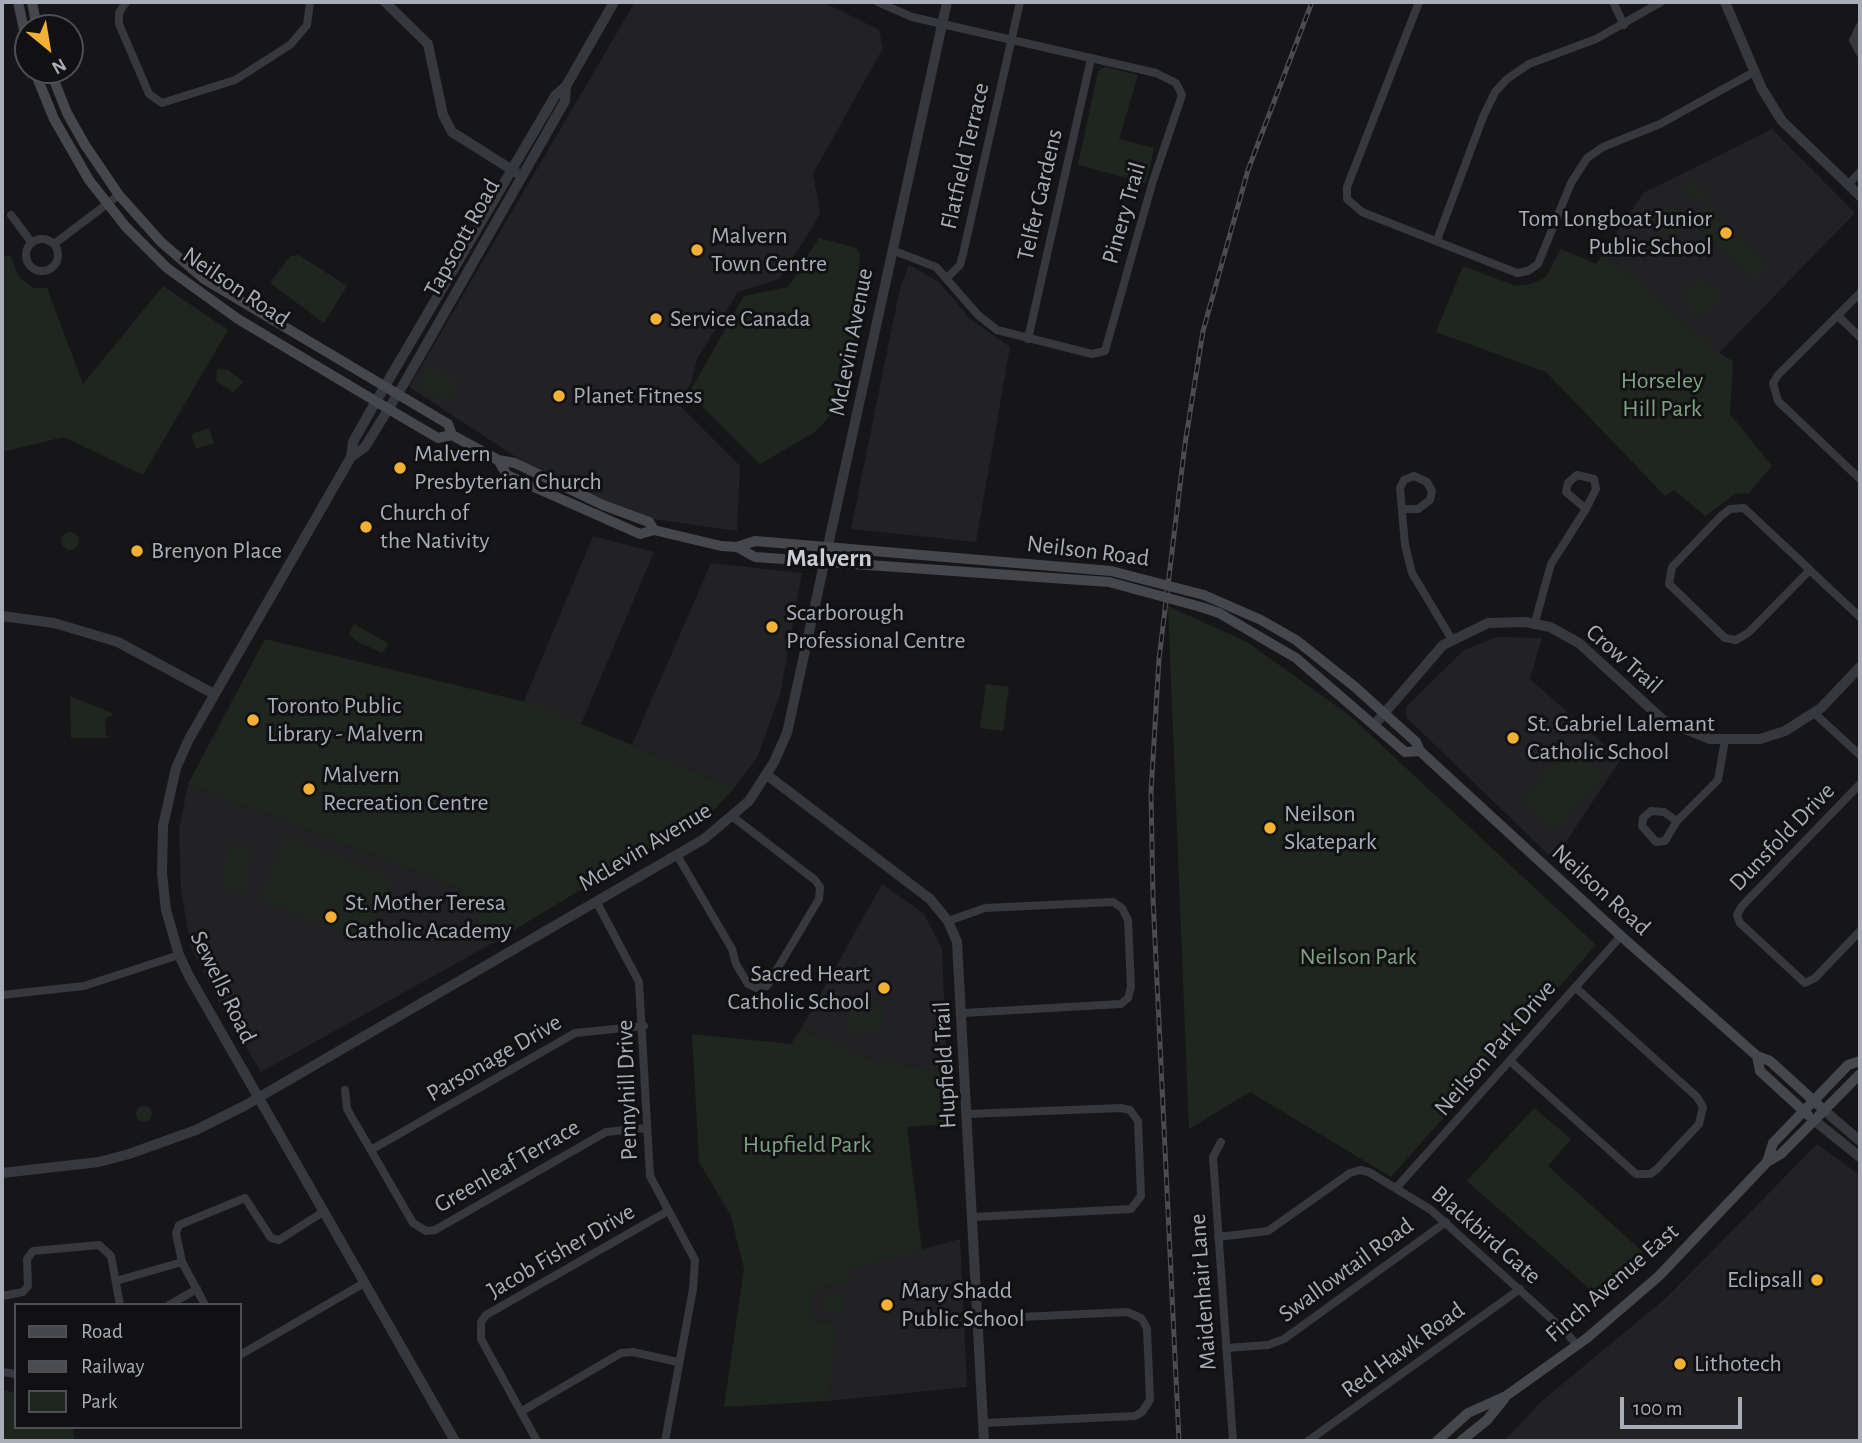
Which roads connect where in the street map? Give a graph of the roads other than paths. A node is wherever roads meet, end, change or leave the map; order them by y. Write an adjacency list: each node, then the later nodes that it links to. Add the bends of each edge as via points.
1 (127, 2): 2 (street, via 118,13 119,24 149,94 162,103 235,80 290,45 307,25)
2 (310, 2)
3 (384, 2): 22 (street, via 428,44 443,115 452,132)
4 (614, 2): 22 (street, Tapscott Road, via 566,86 555,96)
5 (878, 2): 12 (street, Pinery Trail)
6 (947, 2): 13 (street, McLevin Avenue)
7 (1020, 2): 16 (street, Flatfield Terrace)
8 (1419, 2): 29 (street, via 1346,194 1350,204 1362,212)
9 (1613, 2): 14 (street)
10 (1661, 2): 14 (street)
11 (1726, 2): 19 (street)
12 (892, 5): 13 (street, Pinery Trail)
13 (942, 22): 16 (street, Pinery Trail); 32 (street, McLevin Avenue)
14 (1624, 25): 29 (street, via 1529,64 1501,86 1483,117)
15 (1860, 26): 17 (street, via 1853,40)
16 (1011, 39): 18 (street, Pinery Trail); 33 (street, Flatfield Terrace, via 963,254)
17 (1860, 53)
18 (1091, 59): 37 (street, Telfer Gardens); 37 (street, Pinery Trail, via 1156,73 1176,83 1182,95 1105,351 1092,354)
19 (1754, 72): 24 (street, via 1782,121); 29 (street, via 1587,158 1571,183 1538,264 1528,271 1517,273)
20 (40, 84): 27 (main road, Neilson Road, via 72,153)
21 (57, 84): 25 (main road, Neilson Road, via 85,145)
22 (517, 172): 40 (street, Tapscott Road); 41 (street, Tapscott Road)
23 (1860, 172): 24 (street)
24 (1848, 185): 26 (street)
25 (118, 195): 27 (street); 38 (main road, Neilson Road, via 161,242 204,279)
26 (1860, 196)
27 (107, 204): 31 (street); 39 (main road, Neilson Road, via 150,252 194,289 238,320)
28 (11, 215): 30 (street)
29 (1437, 240)
30 (32, 243): 31 (street, via 44,239); 31 (street, via 28,262 41,271 57,262)
31 (54, 244)
32 (892, 250): 33 (street, Pinery Trail, via 926,260); 54 (street, McLevin Avenue)
33 (948, 277): 37 (street, Pinery Trail, via 990,326)
34 (1860, 293): 35 (street)
35 (1838, 316): 36 (street); 47 (street, via 1778,375 1773,391)
36 (1860, 337)
37 (1028, 339)
38 (330, 355): 39 (main road); 40 (main road, Neilson Road)
39 (322, 367): 42 (main road, Neilson Road)
40 (386, 387): 41 (main road, Neilson Road); 42 (street, Tapscott Road)
41 (398, 394): 43 (street, Tapscott Road); 44 (main road, Neilson Road, via 447,424)
42 (376, 401): 43 (main road, Neilson Road); 45 (street, Sewells Road, via 353,442)
43 (388, 408): 44 (main road, Neilson Road, via 438,438); 45 (street, Sewells Road, via 365,447)
44 (452, 435): 46 (main road, Neilson Road)
45 (351, 457): 63 (street, Sewells Road)
46 (498, 460): 48 (main road, Neilson Road); 49 (main road, Neilson Road, via 507,475)
47 (1860, 479)
48 (578, 494): 49 (main road); 52 (main road, Neilson Road, via 649,522)
49 (572, 506): 52 (main road, Neilson Road, via 639,534)
50 (1404, 509): 50 (street, via 1418,509 1430,500 1427,482 1414,476 1404,480 1399,497); 61 (street, via 1412,573)
51 (1586, 509): 60 (street, via 1551,564)
52 (654, 530): 53 (main road, Neilson Road)
53 (737, 547): 54 (main road, Neilson Road, via 755,541); 55 (main road, Neilson Road, via 755,557)
54 (829, 549): 55 (street, McLevin Avenue); 57 (main road, Neilson Road)
55 (826, 562): 57 (main road, Neilson Road); 70 (street, McLevin Avenue, via 787,733)
56 (1810, 570): 56 (street, via 1744,508 1737,507 1721,516 1672,568 1669,584 1725,638 1736,640); 59 (street)
57 (1110, 576): 64 (main road, Neilson Road, bridge, via 1204,595 1261,620 1296,640); 66 (main road, Neilson Road, bridge, via 1219,613 1296,658)
58 (2, 616): 63 (street, via 54,622 118,642)
59 (1860, 617)
60 (1535, 622): 61 (street, Crow Trail, via 1488,623); 67 (street, Crow Trail, via 1578,643 1663,720 1690,733)
61 (1451, 638): 64 (street, Crow Trail)
62 (1860, 667): 65 (street, Crow Trail)
63 (214, 694): 79 (street, Sewells Road, via 176,768 163,826 165,898)
64 (1384, 712): 66 (street, Crow Trail); 68 (main road, Neilson Road)
65 (1814, 713): 67 (street, Crow Trail, via 1767,737); 69 (street)
66 (1375, 724): 68 (main road, Neilson Road, via 1405,752)
67 (1725, 740): 73 (street, via 1718,780)
68 (1420, 751): 78 (main road, Neilson Road)
69 (1860, 755)
70 (767, 775): 72 (street, McLevin Avenue); 76 (street, Hupfield Trail, via 930,899)
71 (1860, 783): 77 (street, Dunsfold Drive, via 1737,915 1805,983)
72 (733, 817): 74 (street, McLevin Avenue); 74 (street, via 820,887 819,900 767,986 748,984)
73 (1677, 821): 73 (street, via 1651,811 1642,826 1656,842 1664,841)
74 (677, 855): 75 (street, McLevin Avenue)
75 (597, 901): 83 (street, Pennyhill Drive, via 639,982); 89 (street, McLevin Avenue)
76 (948, 921): 82 (street, Hupfield Trail, via 960,958); 82 (street, via 985,908 1113,902 1128,920 1131,987 1121,1003)
77 (1860, 931)
78 (1621, 936): 80 (street, Neilson Park Drive); 84 (main road, Neilson Road)
79 (179, 955): 81 (street, via 84,986); 89 (street, Sewells Road)
80 (1574, 987): 85 (street, Neilson Park Drive); 85 (street, via 1697,1097 1703,1113 1699,1124 1657,1169 1636,1174)
81 (2, 995)
82 (963, 1013): 93 (street, Hupfield Trail)
83 (644, 1026): 95 (street, Pennyhill Drive); 98 (street, Parsonage Drive, via 575,1032)
84 (1757, 1056): 90 (main road, Neilson Road, via 1770,1061); 91 (main road, Neilson Road, via 1760,1071)
85 (1510, 1061): 102 (street, Neilson Park Drive)
86 (1860, 1061): 90 (main road, Finch Avenue East, via 1848,1065)
87 (1860, 1074): 92 (main road, Finch Avenue East)
88 (345, 1090): 98 (street, Greenleaf Terrace, via 347,1109)
89 (258, 1098): 101 (street, McLevin Avenue, via 196,1129 129,1154); 104 (street, Sewells Road)
90 (1814, 1101): 91 (main road, Finch Avenue East); 92 (main road, Neilson Road)
91 (1803, 1111): 94 (main road, Neilson Road); 100 (main road, Finch Avenue East, via 1773,1143)
92 (1825, 1111): 94 (main road, Finch Avenue East); 96 (street, Neilson Road)
93 (968, 1114): 105 (street, Hupfield Trail); 105 (street, via 1121,1108 1130,1110 1138,1121 1141,1195 1131,1209)
94 (1815, 1121): 99 (street, Neilson Road); 100 (main road, Finch Avenue East, via 1781,1154)
95 (647, 1128): 98 (street, Greenleaf Terrace, via 606,1132 428,1231 413,1223); 103 (street, Pennyhill Drive, via 650,1176)
96 (1860, 1141)
97 (1221, 1142): 107 (street, Maidenhair Lane, via 1213,1157)
98 (371, 1150)
99 (1860, 1157)
100 (1767, 1161): 118 (main road, Finch Avenue East, via 1659,1276)
101 (2, 1173)
102 (1398, 1186): 106 (street, Blackbird Gate); 107 (street, Blackbird Gate, via 1360,1170 1268,1231)
103 (668, 1211): 121 (street, Pennyhill Drive, via 691,1250 696,1269); 123 (street, Jacob Fisher Drive, via 484,1318 479,1327 481,1339)
104 (323, 1212): 108 (street, via 279,1240 271,1238 245,1198 238,1200 179,1226 176,1233); 110 (street, Sewells Road)
105 (973, 1217): 117 (street, Hupfield Trail)
106 (1446, 1222): 112 (street, Blackbird Gate); 119 (street, Swallowtail Road, via 1284,1339)
107 (1218, 1237): 119 (street, Maidenhair Lane)
108 (182, 1262): 109 (street); 111 (street)
109 (116, 1281): 113 (street, via 111,1256 99,1245 34,1250 27,1259 28,1286 23,1292); 114 (street)
110 (364, 1283): 120 (street); 125 (street, Sewells Road)
111 (197, 1289): 115 (street); 116 (street)
112 (1520, 1289): 118 (street, Blackbird Gate); 130 (street, Red Hawk Road)
113 (2, 1296)
114 (120, 1303)
115 (172, 1303)
116 (204, 1303)
117 (978, 1320): 124 (street, Hupfield Trail); 124 (street, via 1127,1312 1141,1318 1147,1328 1150,1400 1135,1416)
118 (1577, 1345): 122 (main road, Finch Avenue East)
119 (1226, 1348): 129 (street, Maidenhair Lane)
120 (242, 1353)
121 (678, 1362): 123 (street, via 621,1353); 127 (street, Pennyhill Drive)
122 (1506, 1396): 131 (main road, Finch Avenue East, via 1468,1413); 132 (main road, Finch Avenue East, via 1487,1420)
123 (522, 1411): 126 (street, Jacob Fisher Drive)
124 (984, 1423): 128 (street, Hupfield Trail)
125 (455, 1441)
126 (537, 1441)
127 (666, 1441)
128 (984, 1441)
129 (1233, 1441)
130 (1308, 1441)
131 (1437, 1441)
132 (1461, 1441)

